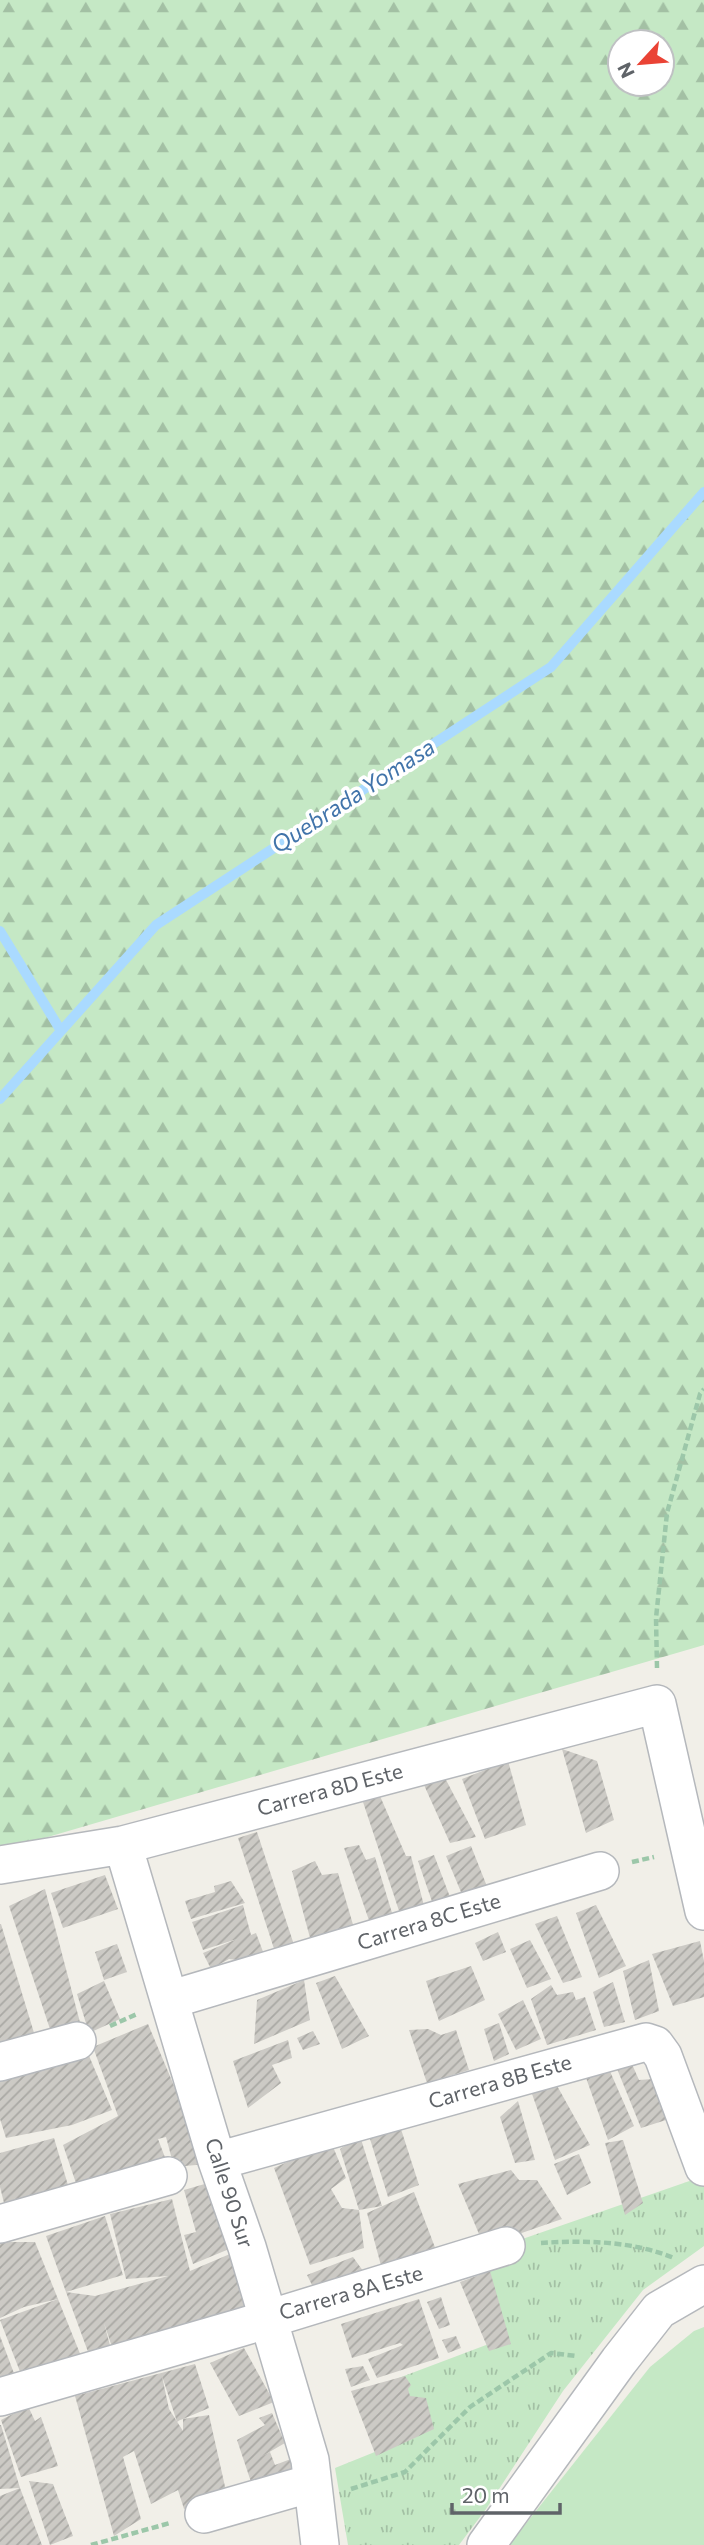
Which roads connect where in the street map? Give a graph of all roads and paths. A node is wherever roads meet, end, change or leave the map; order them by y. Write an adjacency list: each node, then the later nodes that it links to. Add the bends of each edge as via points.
1 (704, 1389): 2 (path, via 667,1513 656,1618)
2 (657, 1704): 3 (street, Carrera 8D Este); 4 (street)
3 (123, 1845): 5 (street, Carrera 8D Este); 8 (street, Calle 90 Sur)
4 (689, 1847): 6 (path); 7 (street)
5 (0, 1865)
6 (600, 1871): 8 (street, Carrera 8C Este)
7 (704, 1911)
8 (169, 2000): 11 (street, Calle 90 Sur)
9 (76, 2041): 10 (street)
10 (0, 2062)
11 (217, 2161): 12 (street, Carrera 8B Este, via 646,2042 663,2056); 18 (street, Calle 90 Sur)
12 (704, 2167)
13 (168, 2176): 14 (street)
14 (0, 2224)
15 (506, 2246): 16 (path, via 569,2241 616,2244); 18 (street, Carrera 8A Este)
16 (677, 2259)
17 (704, 2284): 19 (street, via 659,2310)
18 (267, 2318): 20 (street, Carrera 8A Este); 21 (street, Calle 90 Sur, via 310,2460)
19 (619, 2361): 21 (path, via 551,2354 470,2407 405,2472); 25 (street)
20 (0, 2397)
21 (312, 2492): 22 (street); 24 (street, Calle 90 Sur)
22 (204, 2514): 23 (path)
23 (91, 2545)
24 (320, 2545)
25 (486, 2545)

